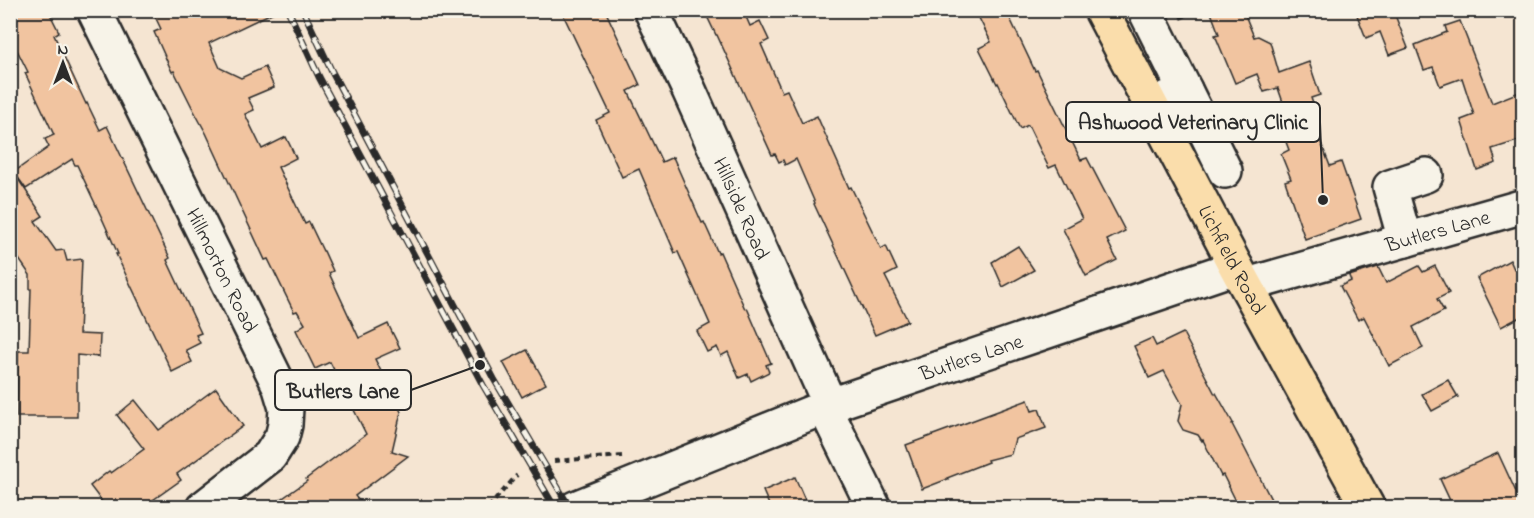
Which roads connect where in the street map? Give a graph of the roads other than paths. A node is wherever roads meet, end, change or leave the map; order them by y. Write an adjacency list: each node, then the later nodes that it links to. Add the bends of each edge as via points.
1 (94, 10): 14 (street, Hillmorton Road, via 279,385 286,408 282,437 270,456)
2 (651, 10): 12 (street, Hillside Road)
3 (1101, 10): 6 (main road, Lichfield Road)
4 (1145, 10): 5 (street)
5 (1185, 90): 6 (street); 7 (street)
6 (1152, 105): 11 (main road, Lichfield Road)
7 (1225, 171)
8 (1426, 175): 10 (street, via 1390,187)
9 (1524, 206): 10 (street, Butlers Lane)
10 (1405, 240): 11 (street, Butlers Lane)
11 (1242, 276): 12 (street, Butlers Lane); 16 (main road, Lichfield Road)
12 (828, 407): 13 (street, Butlers Lane); 15 (street, Hillside Road)
13 (580, 505)
14 (203, 507)
15 (874, 507)
16 (1368, 507)

